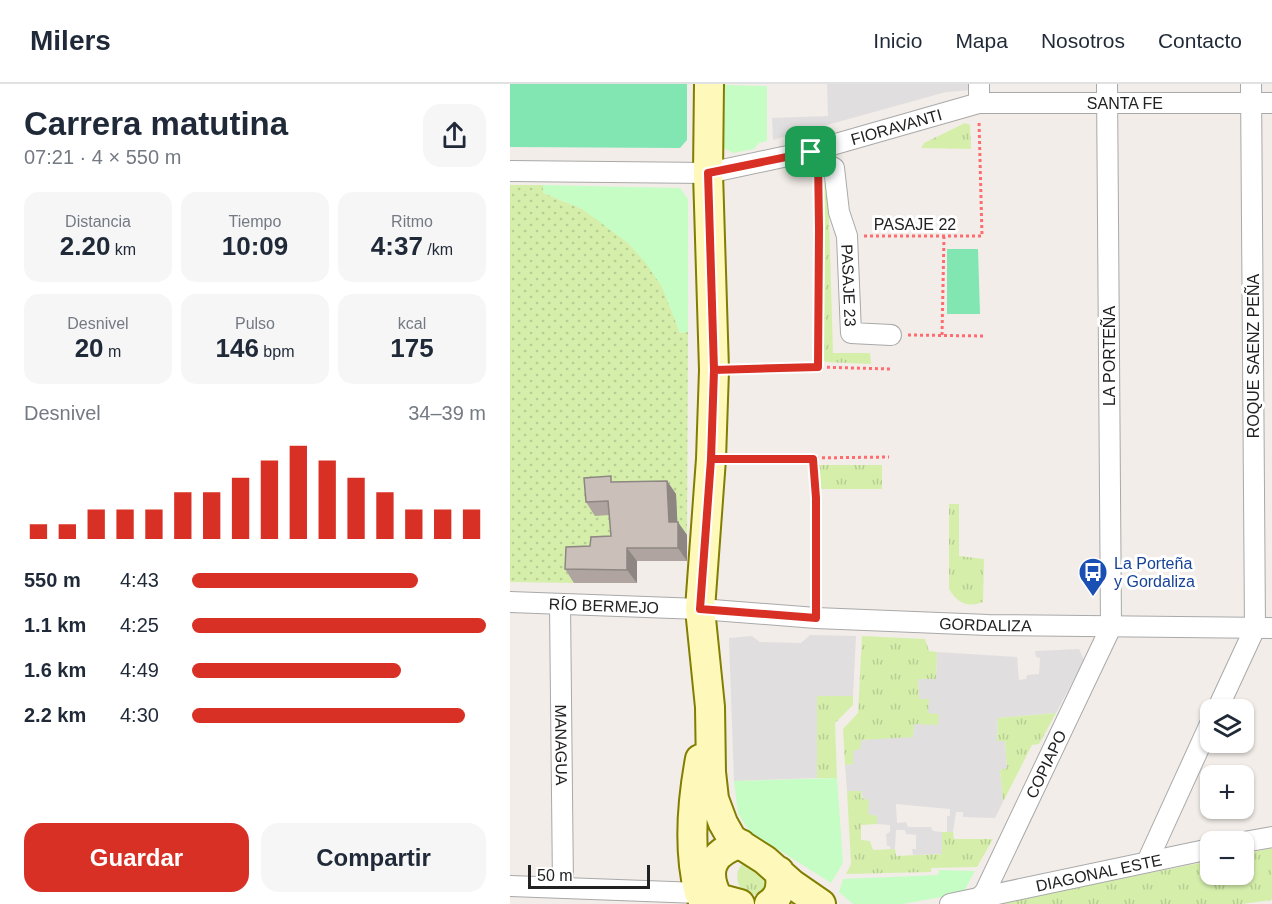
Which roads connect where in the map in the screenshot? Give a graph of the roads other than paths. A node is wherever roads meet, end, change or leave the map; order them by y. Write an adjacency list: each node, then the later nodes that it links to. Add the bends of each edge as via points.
1 (708, 84): 9 (street)
2 (1107, 84): 6 (street, LA PORTEÑA)
3 (979, 94): 6 (street, SANTA FE); 7 (street, FIORAVANTI)
4 (1251, 94): 5 (street, SANTA FE); 6 (street, SANTA FE); 15 (street, ROQUE SAENZ PEÑA)
5 (1272, 103)
6 (1107, 104): 14 (street, LA PORTEÑA)
7 (811, 152): 9 (street, FIORAVANTI); 10 (street, PASAJE 23, via 834,168 839,212 847,236 851,333)
8 (510, 171): 9 (street, FIORAVANTI)
9 (708, 173): 13 (street, via 714,370)
10 (891, 335)
11 (510, 602): 12 (street, RÍO BERMEJO)
12 (560, 604): 13 (street, RÍO BERMEJO); 26 (street, MANAGUA)
13 (700, 609): 14 (street, GORDALIZA, via 816,618); 17 (street)
14 (1111, 627): 15 (street, GORDALIZA); 27 (street, COPIAPO)
15 (1263, 628): 16 (street)
16 (1223, 699)
17 (710, 707): 21 (street, via 714,799); 28 (street, via 694,795 693,872)
18 (1200, 746): 23 (street)
19 (1272, 837): 20 (street)
20 (1254, 840)
21 (736, 842): 24 (street); 28 (street, via 715,860 710,871)
22 (1200, 851): 23 (street, DIAGONAL ESTE)
23 (1147, 862): 27 (street, DIAGONAL ESTE)
24 (779, 871): 29 (street, via 781,890); 30 (street)
25 (510, 886): 26 (street)
26 (562, 886): 28 (street)
27 (979, 898): 31 (street, DIAGONAL ESTE)
28 (714, 900)
29 (769, 904)
30 (821, 904)
31 (950, 904)

